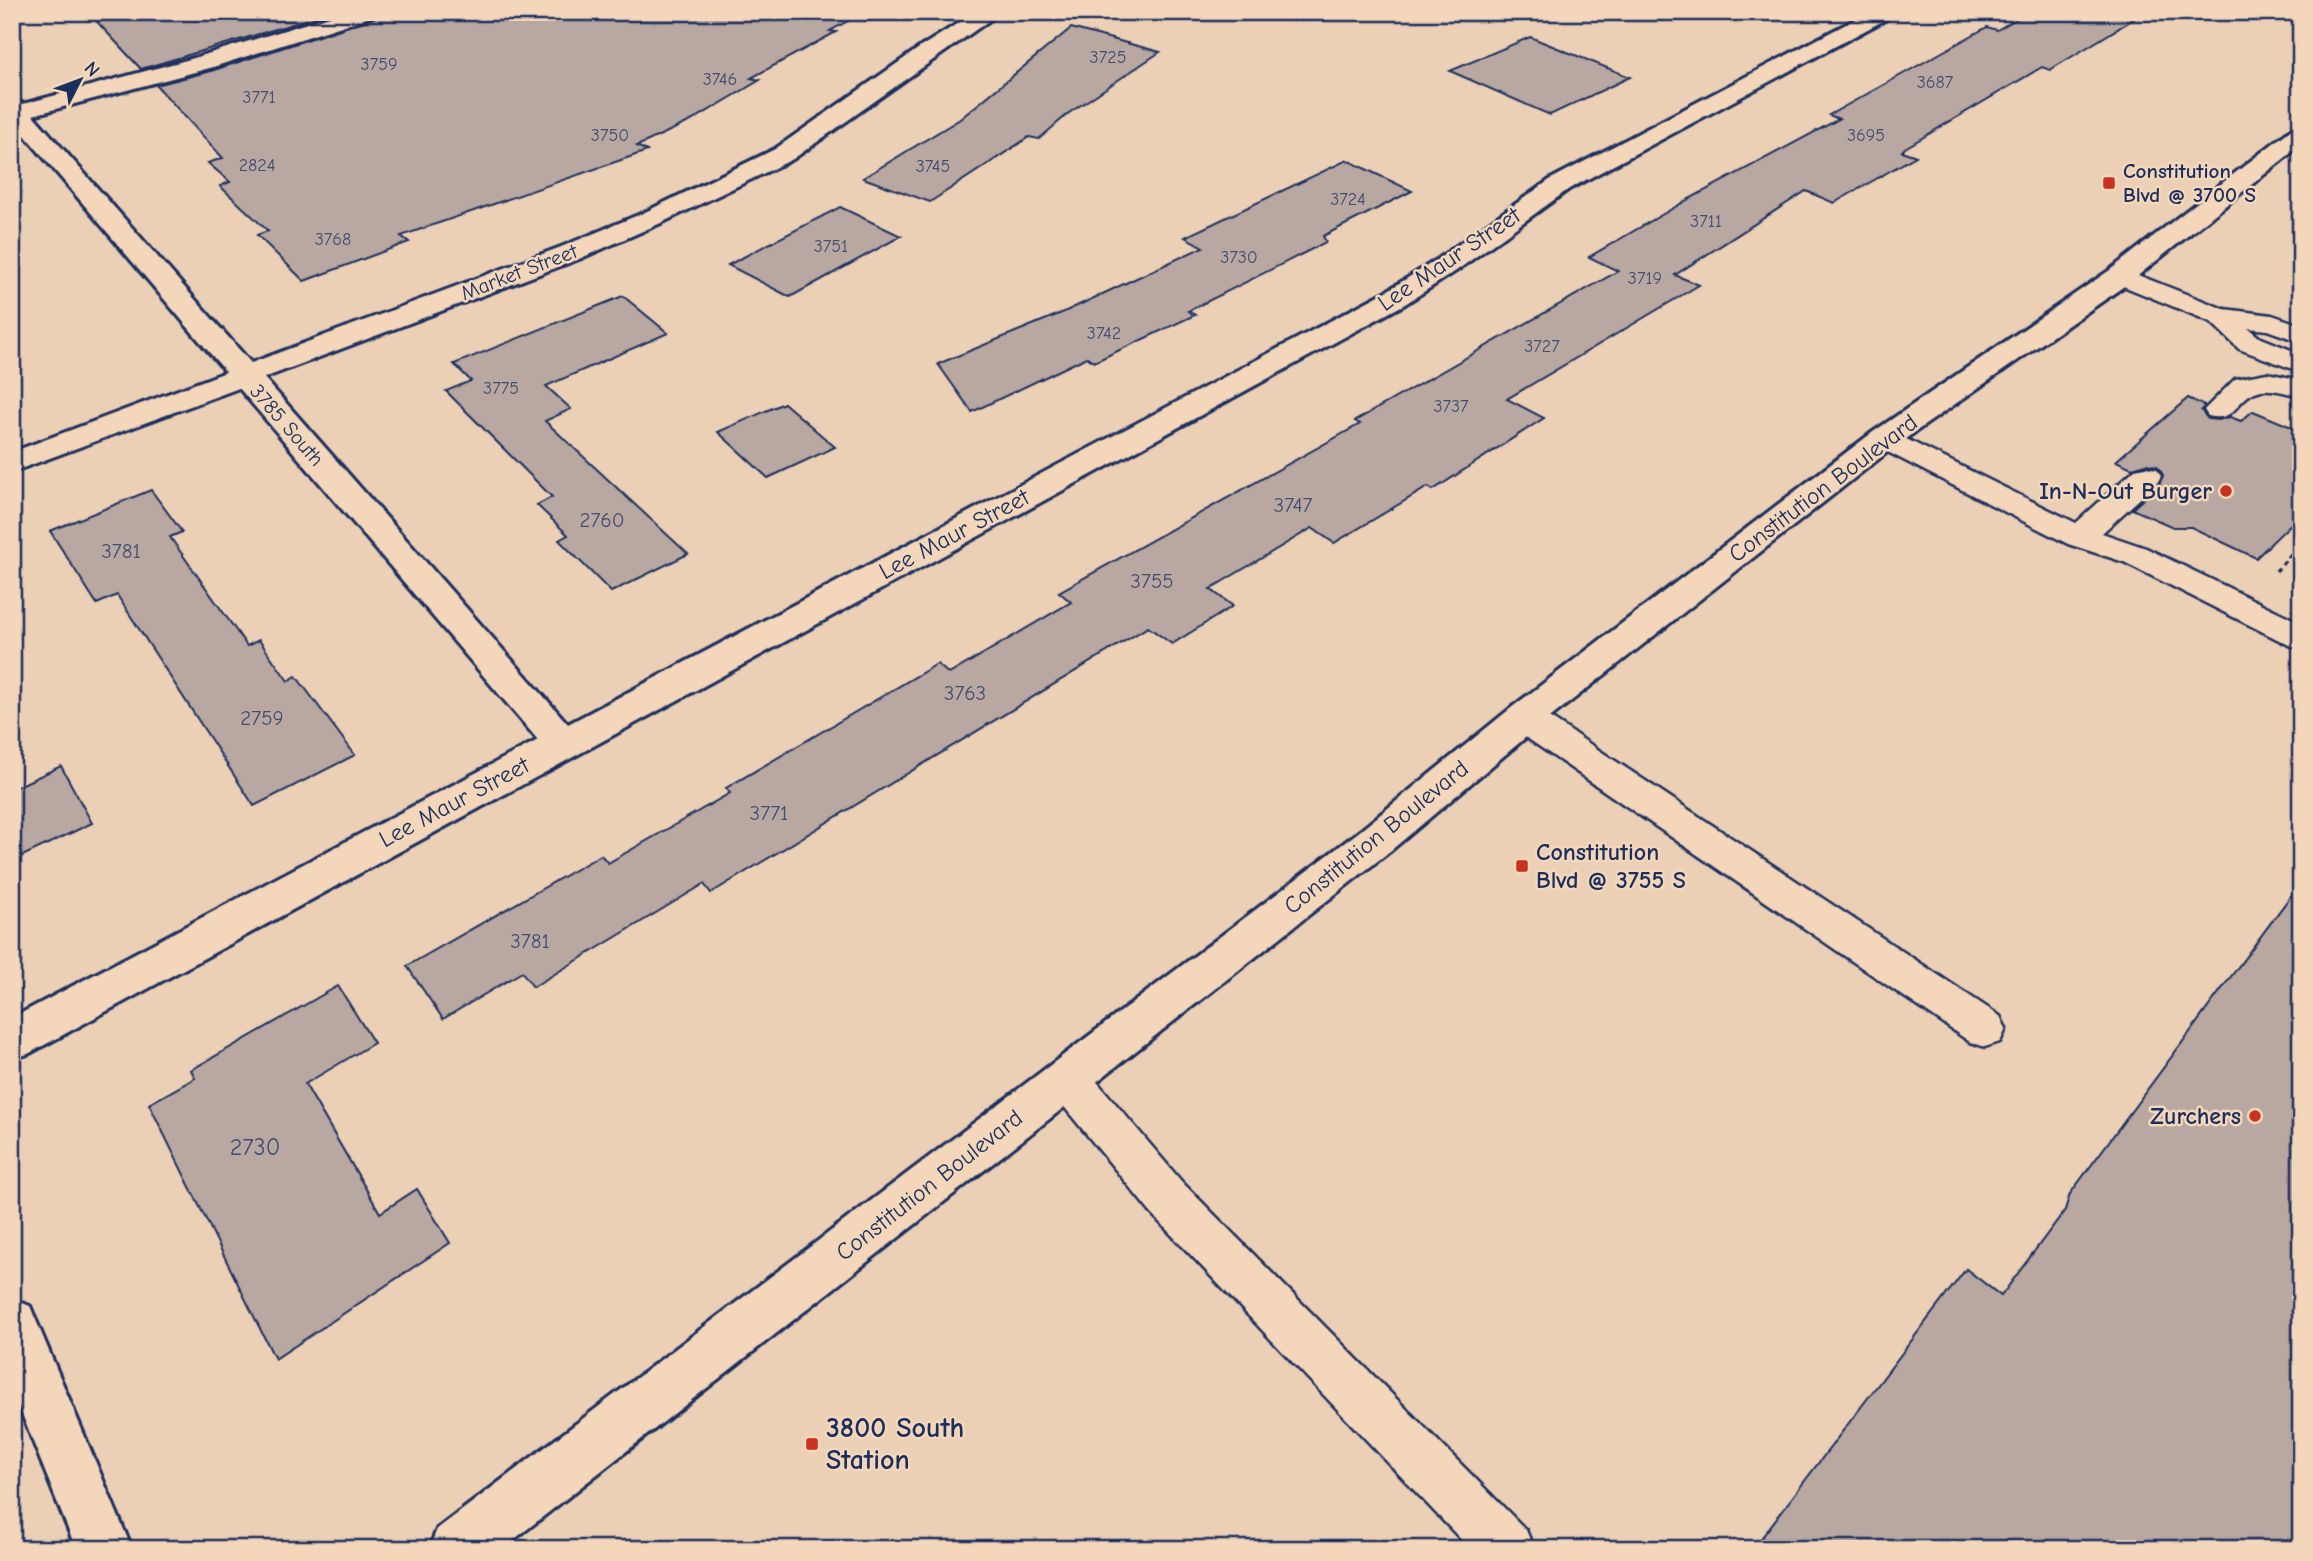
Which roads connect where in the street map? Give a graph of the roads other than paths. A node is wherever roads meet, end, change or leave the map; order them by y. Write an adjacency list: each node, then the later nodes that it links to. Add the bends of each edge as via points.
1 (366, 12): 4 (street, via 202,64)
2 (991, 12): 10 (street, Market Street, via 784,155 729,183 570,253)
3 (1885, 12): 19 (street, Lee Maur Street, via 1560,184 1395,298)
4 (15, 108): 10 (street, 3785 South)
5 (2301, 133): 6 (street, Constitution Boulevard)
6 (2120, 276): 7 (lane); 13 (street, Constitution Boulevard)
7 (2219, 316): 8 (lane, via 2272,323); 9 (lane, via 2249,343)
8 (2301, 334)
9 (2301, 364)
10 (245, 376): 14 (street, Market Street); 19 (street, 3785 South)
11 (2301, 388): 12 (lane, via 2267,381 2245,385)
12 (2218, 410)
13 (1884, 439): 16 (lane); 18 (street, Constitution Boulevard)
14 (12, 463)
15 (2146, 476): 16 (lane)
16 (2079, 537): 17 (lane, via 2135,555)
17 (2301, 637)
18 (1524, 718): 20 (lane); 22 (street, Constitution Boulevard, via 1364,849)
19 (563, 744): 21 (street, Lee Maur Street)
20 (1985, 1029)
21 (12, 1040)
22 (1068, 1078): 25 (street, Constitution Boulevard); 26 (lane, via 1166,1197)
23 (12, 1324): 24 (street)
24 (104, 1549)
25 (457, 1549)
26 (1507, 1549)

